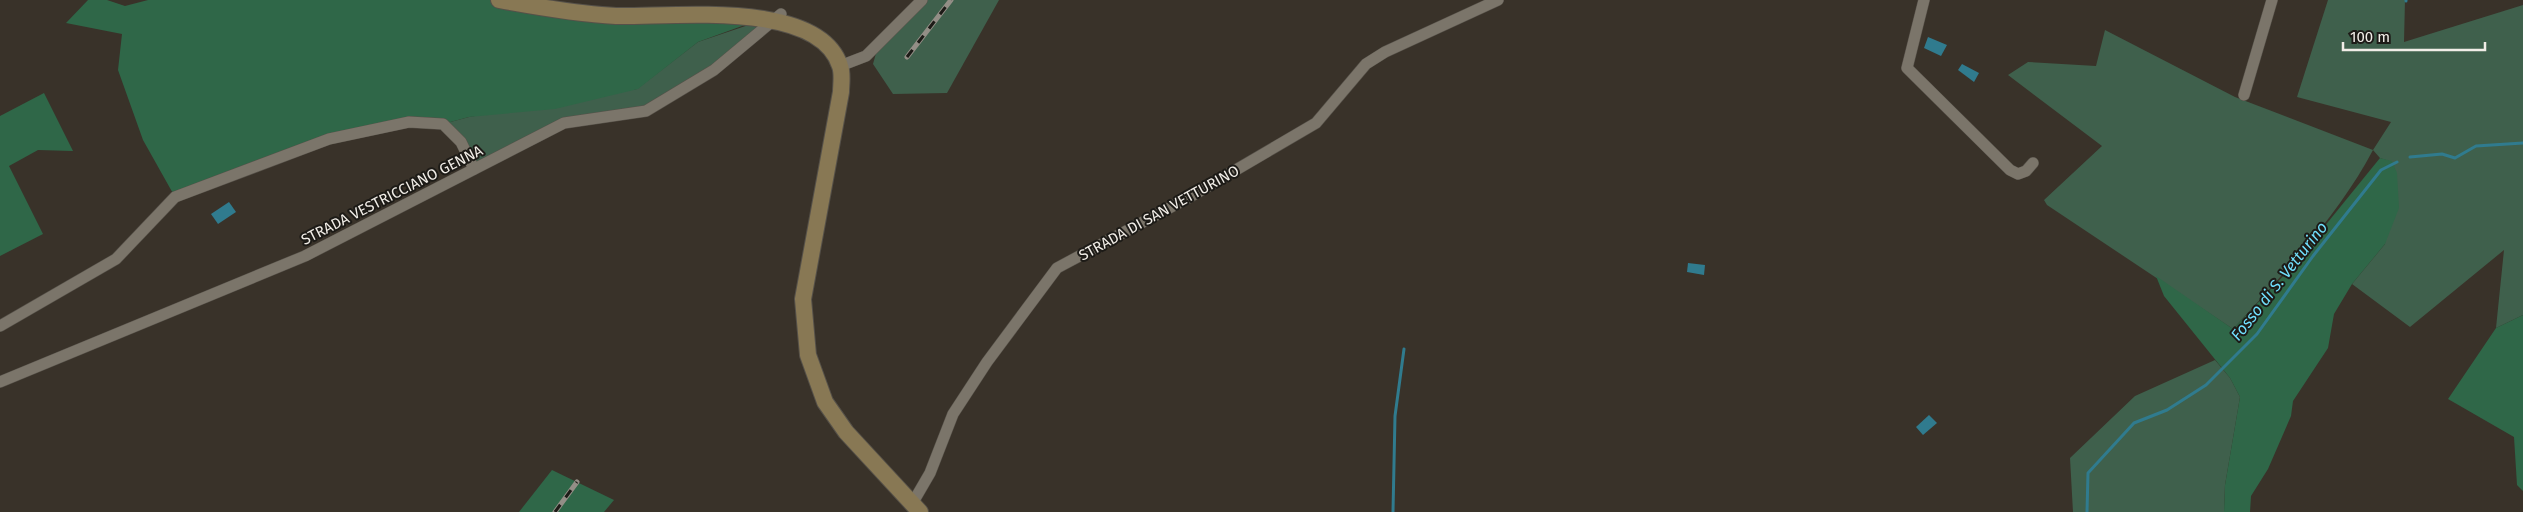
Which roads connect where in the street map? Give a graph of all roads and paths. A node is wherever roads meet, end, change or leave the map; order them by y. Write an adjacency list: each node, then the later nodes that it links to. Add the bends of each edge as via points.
1 (500, 0): 6 (street, via 616,16 708,11)
2 (922, 0): 7 (street, via 866,56)
3 (1498, 0): 13 (street, STRADA DI SAN VETTURINO, via 1385,52 1366,64 1316,123 1150,219 1057,268 953,414)
4 (1924, 0): 9 (street, via 1907,68 2010,170 2018,174)
5 (2272, 0): 8 (street)
6 (780, 14): 7 (street, via 825,36); 10 (street, STRADA VESTRICCIANO GENNA, via 714,70 646,111 564,124)
7 (840, 66): 13 (street, via 841,92 802,299 808,355 825,402 846,432)
8 (2244, 95)
9 (2033, 163)
10 (474, 169): 11 (street, via 461,142 443,124 409,122 329,139 175,198 116,260); 12 (street, STRADA VESTRICCIANO GENNA, via 273,270)
11 (0, 326)
12 (0, 382)
13 (916, 508)

